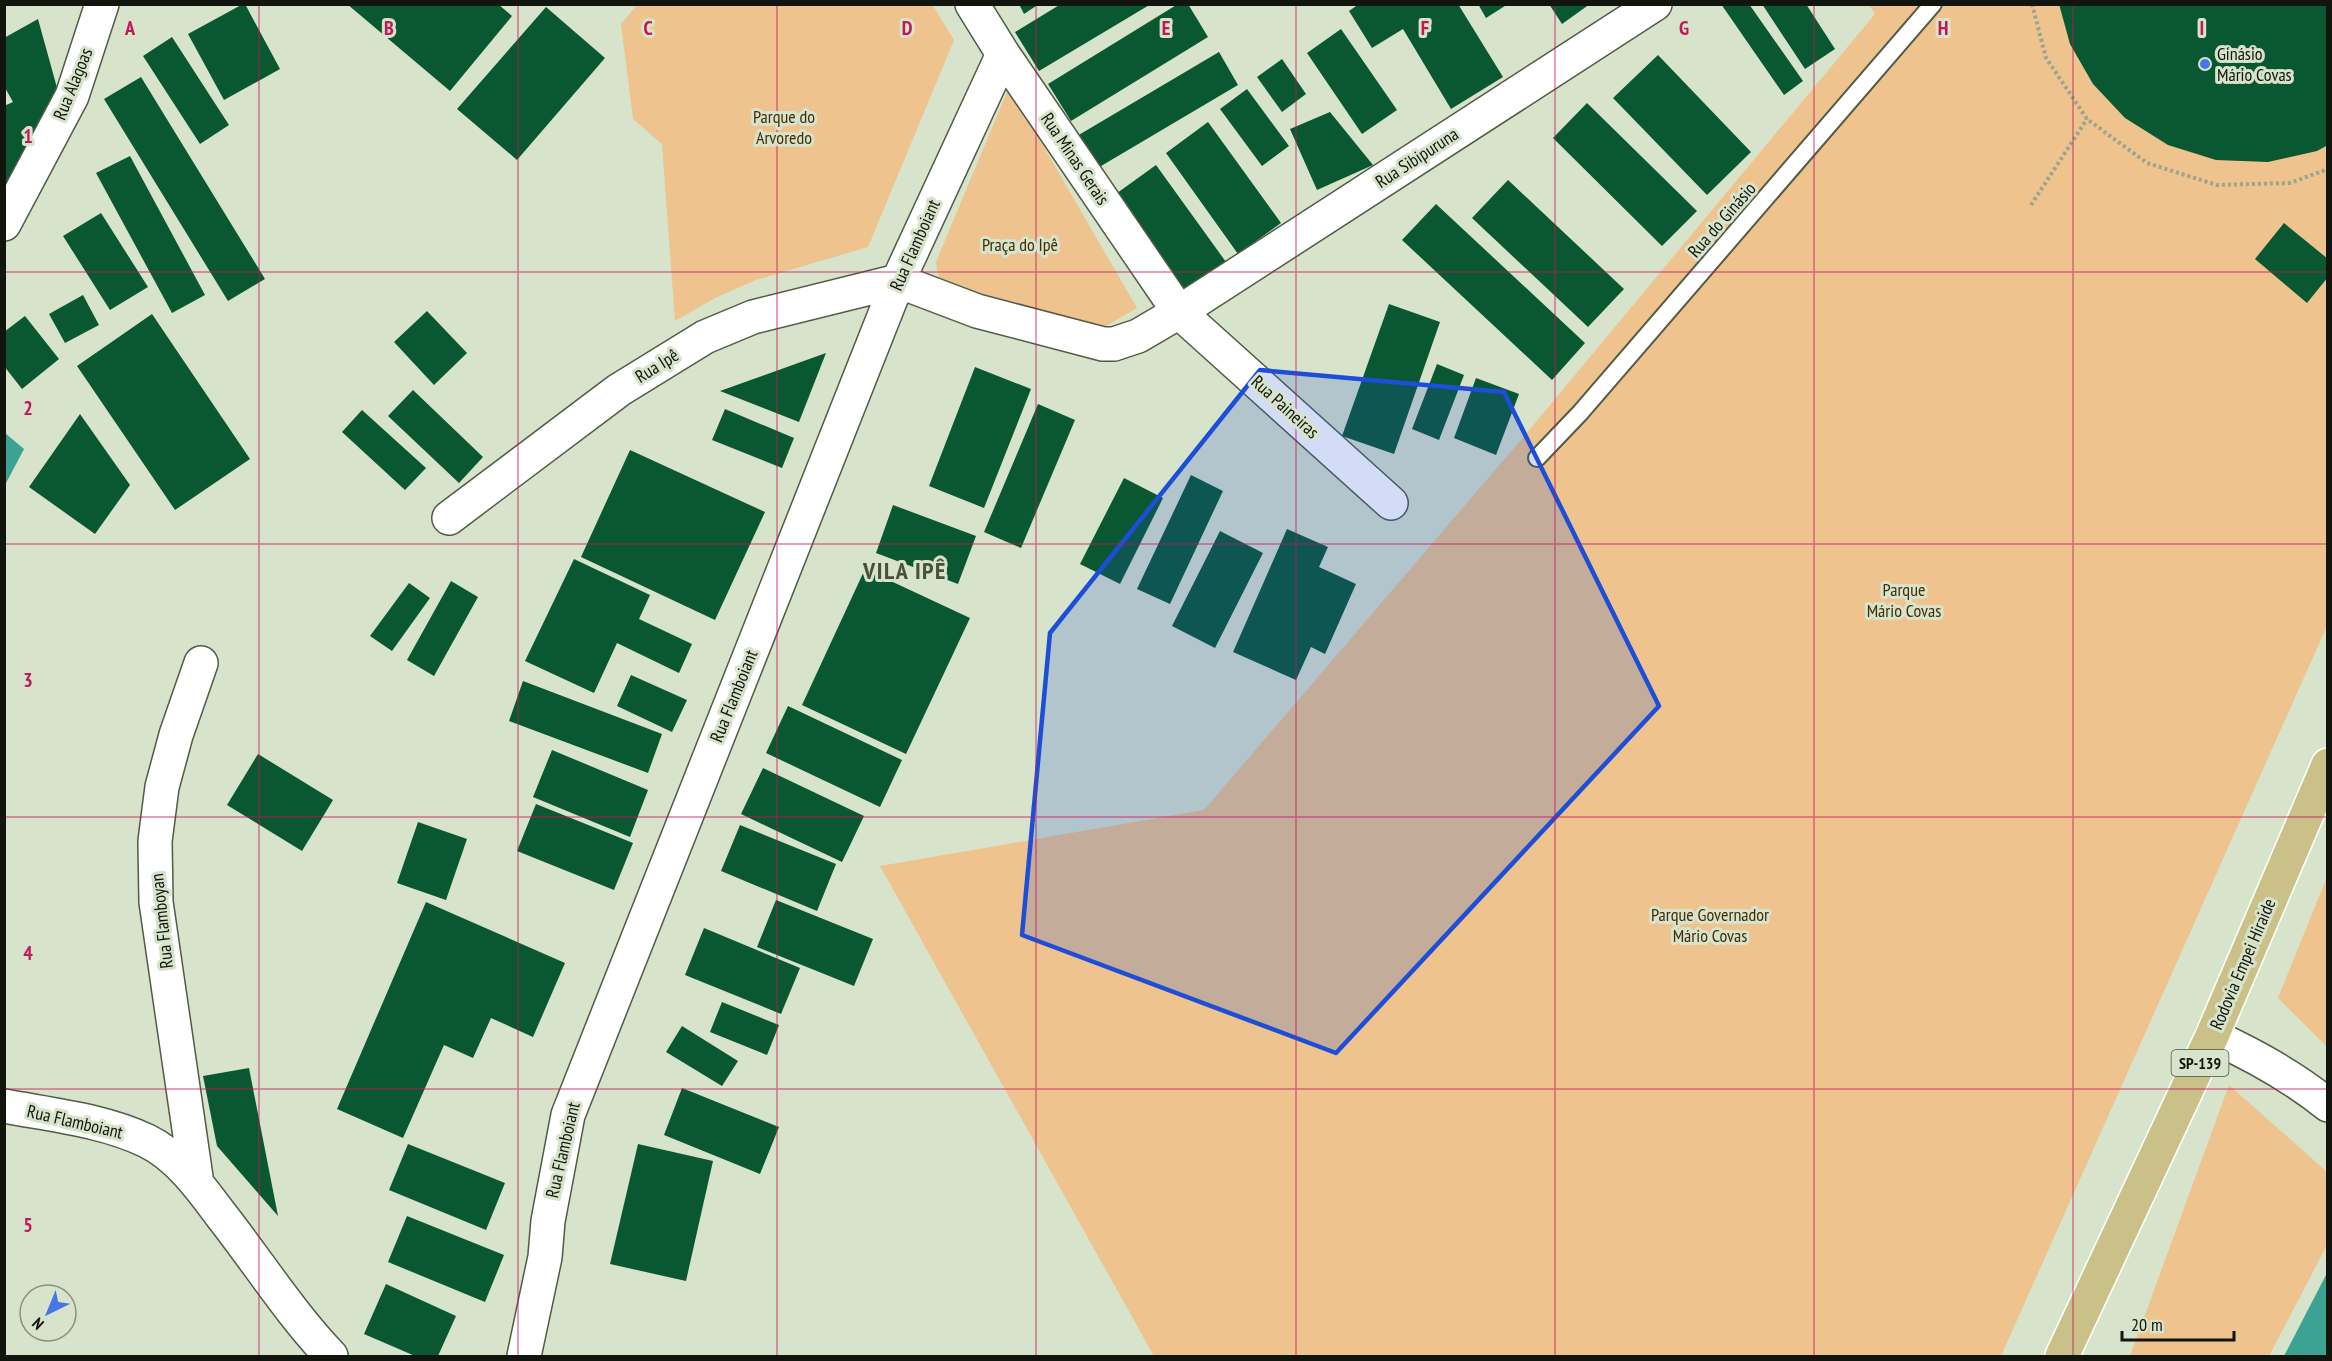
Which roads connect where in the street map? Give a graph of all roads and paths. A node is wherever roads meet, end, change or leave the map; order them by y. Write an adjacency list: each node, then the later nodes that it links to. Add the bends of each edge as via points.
1 (102, 4): 10 (street, Rua Alagoas, via 72,96)
2 (972, 4): 6 (street, Rua Minas Gerais)
3 (1655, 4): 12 (street, Rua Sibipuruna)
4 (1933, 4): 13 (lane, Rua do Ginásio)
5 (2032, 4): 7 (path, via 2046,58)
6 (1003, 54): 11 (street, Rua Flamboiant); 12 (street, Rua Minas Gerais)
7 (2088, 119): 8 (path, via 2147,163 2217,185 2290,183); 9 (path)
8 (2328, 169)
9 (2031, 205)
10 (4, 224)
11 (898, 281): 12 (street, Rua Sibipuruna, via 977,311 1103,344 1138,336); 15 (street, Rua Ipê, via 753,317 705,337 619,390); 23 (street, Rua Flamboiant, via 568,1115)
12 (1179, 312): 14 (street, Rua Paineiras)
13 (1537, 458)
14 (1391, 503)
15 (449, 518)
16 (201, 663): 21 (street, Rua Flamboyan, via 162,787 155,841 156,902)
17 (2328, 765): 18 (main road, Rodovia Empei Hiraide / SP-139)
18 (2212, 1036): 19 (street, via 2264,1060); 24 (main road, Rodovia Empei Hiraide / SP-139)
19 (2328, 1105)
20 (4, 1106): 21 (street, Rua Flamboiant, via 117,1129 149,1142)
21 (197, 1184): 22 (street, Rua Flamboiant)
22 (331, 1356)
23 (524, 1356)
24 (2062, 1356)

